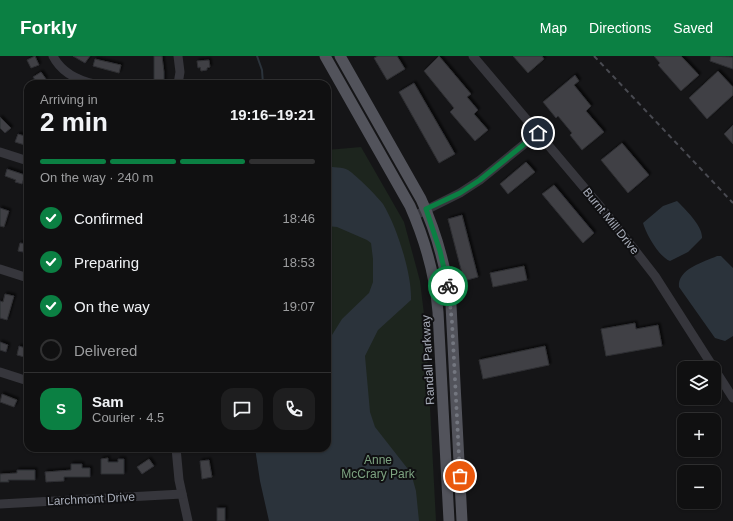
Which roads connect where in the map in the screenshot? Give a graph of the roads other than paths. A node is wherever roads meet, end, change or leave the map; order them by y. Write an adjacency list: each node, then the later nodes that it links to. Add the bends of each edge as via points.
1 (53, 56): 6 (street, via 59,66 71,76)
2 (178, 56): 7 (street)
3 (325, 56): 12 (main road, Randall Parkway)
4 (340, 56): 11 (main road)
5 (473, 56): 8 (street, Burnt Mill Drive)
6 (82, 80)
7 (179, 80)
8 (538, 133): 11 (street, via 480,180); 17 (street, Burnt Mill Drive, via 655,276)
9 (0, 152): 10 (street)
10 (24, 160)
11 (426, 209): 12 (street); 23 (main road, via 440,251 451,305)
12 (414, 216): 22 (main road, Randall Parkway, via 429,260 437,301)
13 (0, 269): 14 (street)
14 (24, 277)
15 (0, 372): 16 (street)
16 (24, 380)
17 (733, 398)
18 (176, 452): 19 (street)
19 (182, 494): 20 (street, Larchmont Drive); 21 (street)
20 (0, 504)
21 (188, 521)
22 (449, 521)
23 (462, 521)

